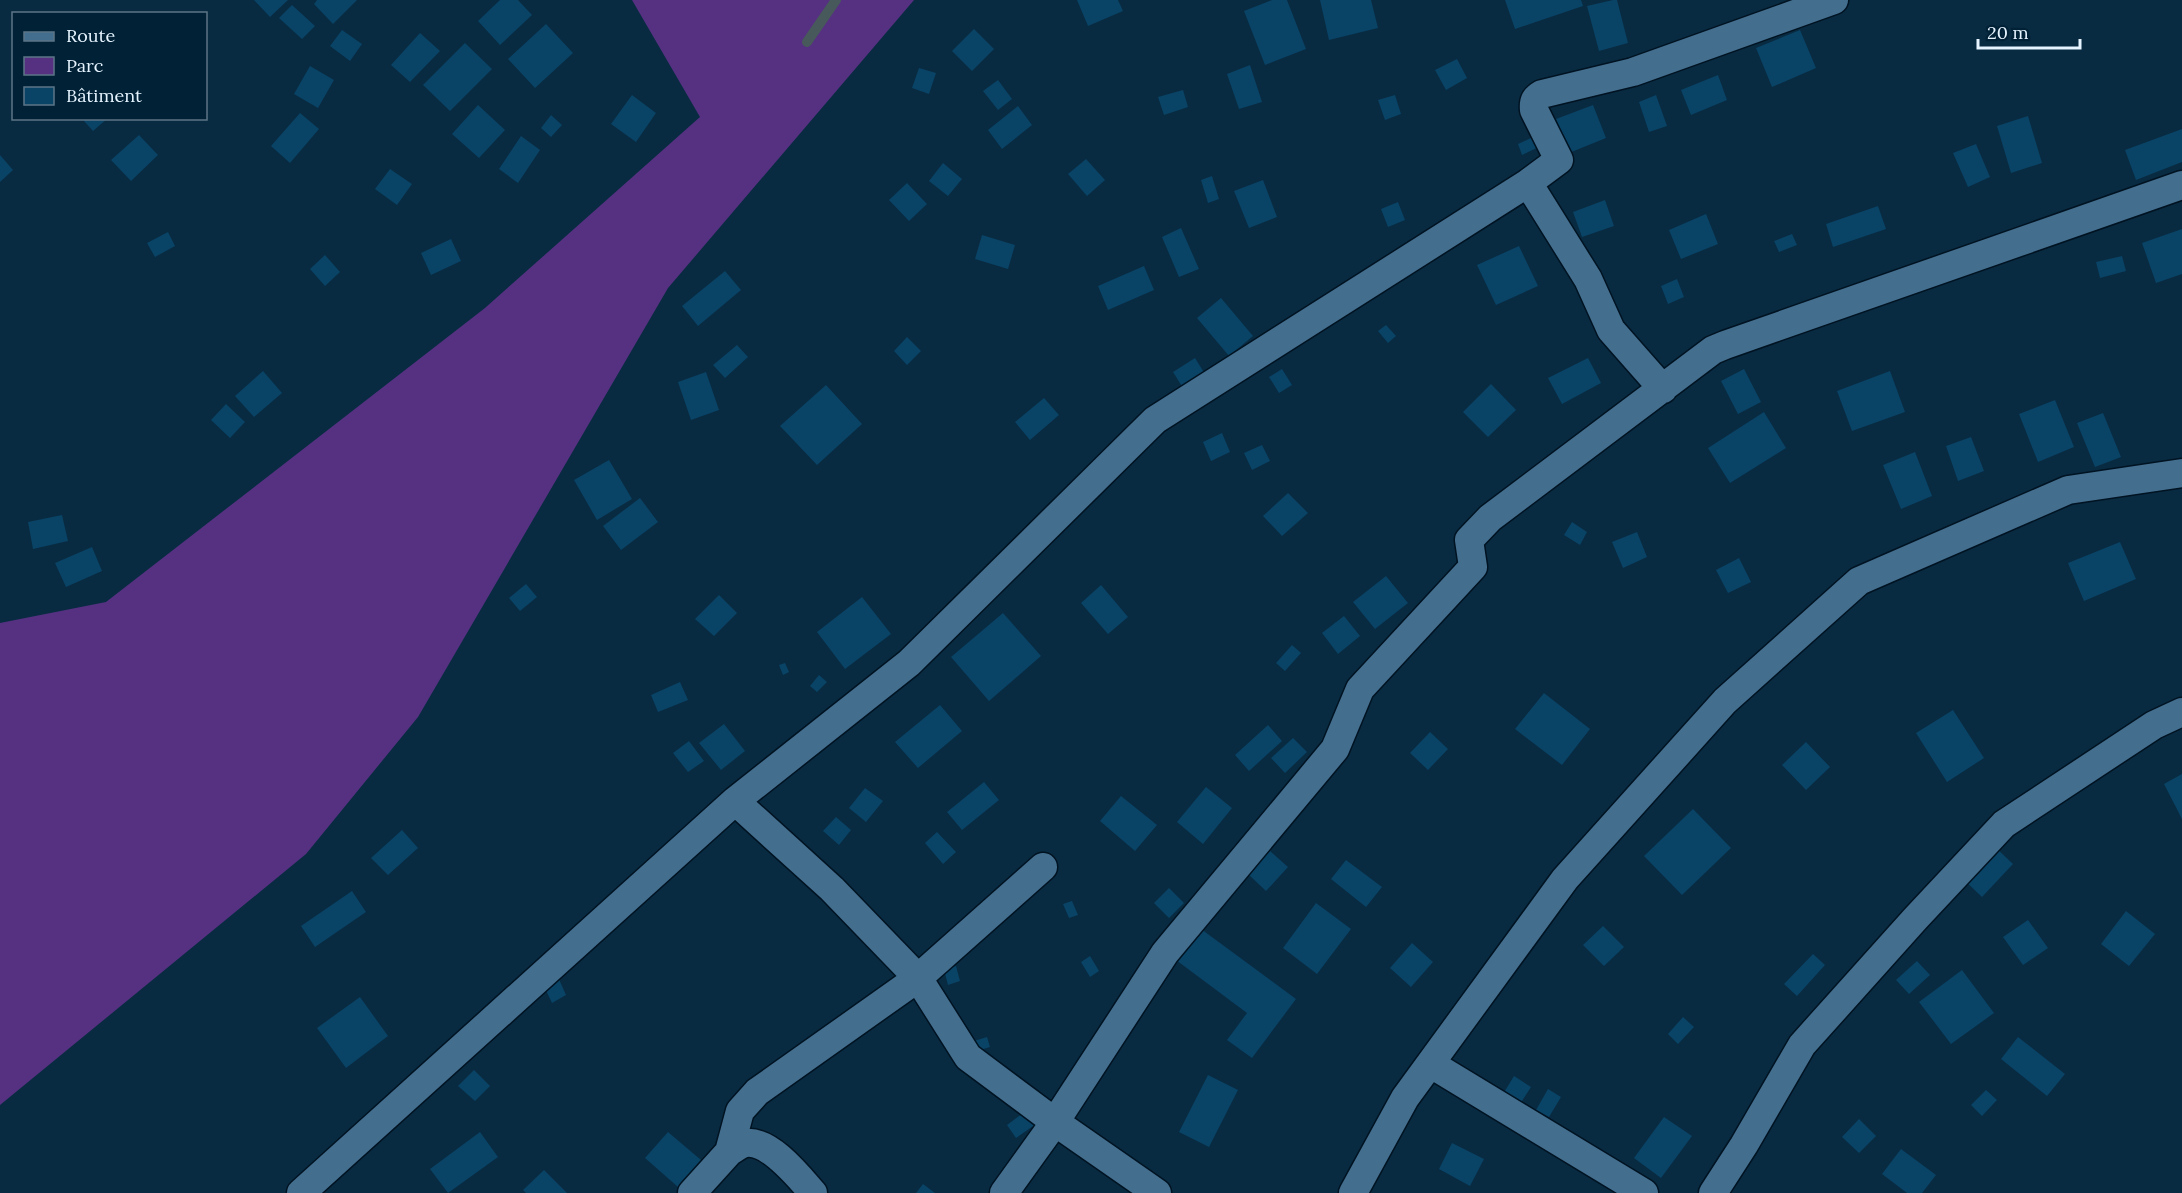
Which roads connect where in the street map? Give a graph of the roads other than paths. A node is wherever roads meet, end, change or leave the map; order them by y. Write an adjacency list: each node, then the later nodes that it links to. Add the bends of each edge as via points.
1 (1834, 0): 2 (street, via 1633,72 1542,94 1533,103 1534,110 1560,160)
2 (1528, 183): 4 (street, via 1588,279 1611,330); 7 (street, via 1155,420 909,663)
3 (2182, 185): 4 (street, via 1725,345)
4 (1663, 389): 11 (street, via 1490,518 1469,540 1473,567 1360,689 1335,749 1165,953)
5 (2182, 473): 10 (street, via 2068,490 1859,581 1725,701 1565,879)
6 (2182, 712): 20 (street, via 2154,725 2004,824 1802,1045)
7 (735, 801): 9 (street, via 832,889); 13 (street)
8 (1043, 867): 9 (street)
9 (918, 978): 11 (street, via 968,1057); 12 (street, via 757,1092 741,1111)
10 (1431, 1064): 18 (street, via 1406,1098); 19 (street)
11 (1055, 1122): 16 (street); 17 (street)
12 (729, 1152): 14 (street); 15 (street, via 745,1143 761,1146 791,1167)
13 (301, 1193)
14 (692, 1193)
15 (813, 1193)
16 (1004, 1193)
17 (1157, 1193)
18 (1353, 1193)
19 (1644, 1193)
20 (1713, 1193)

